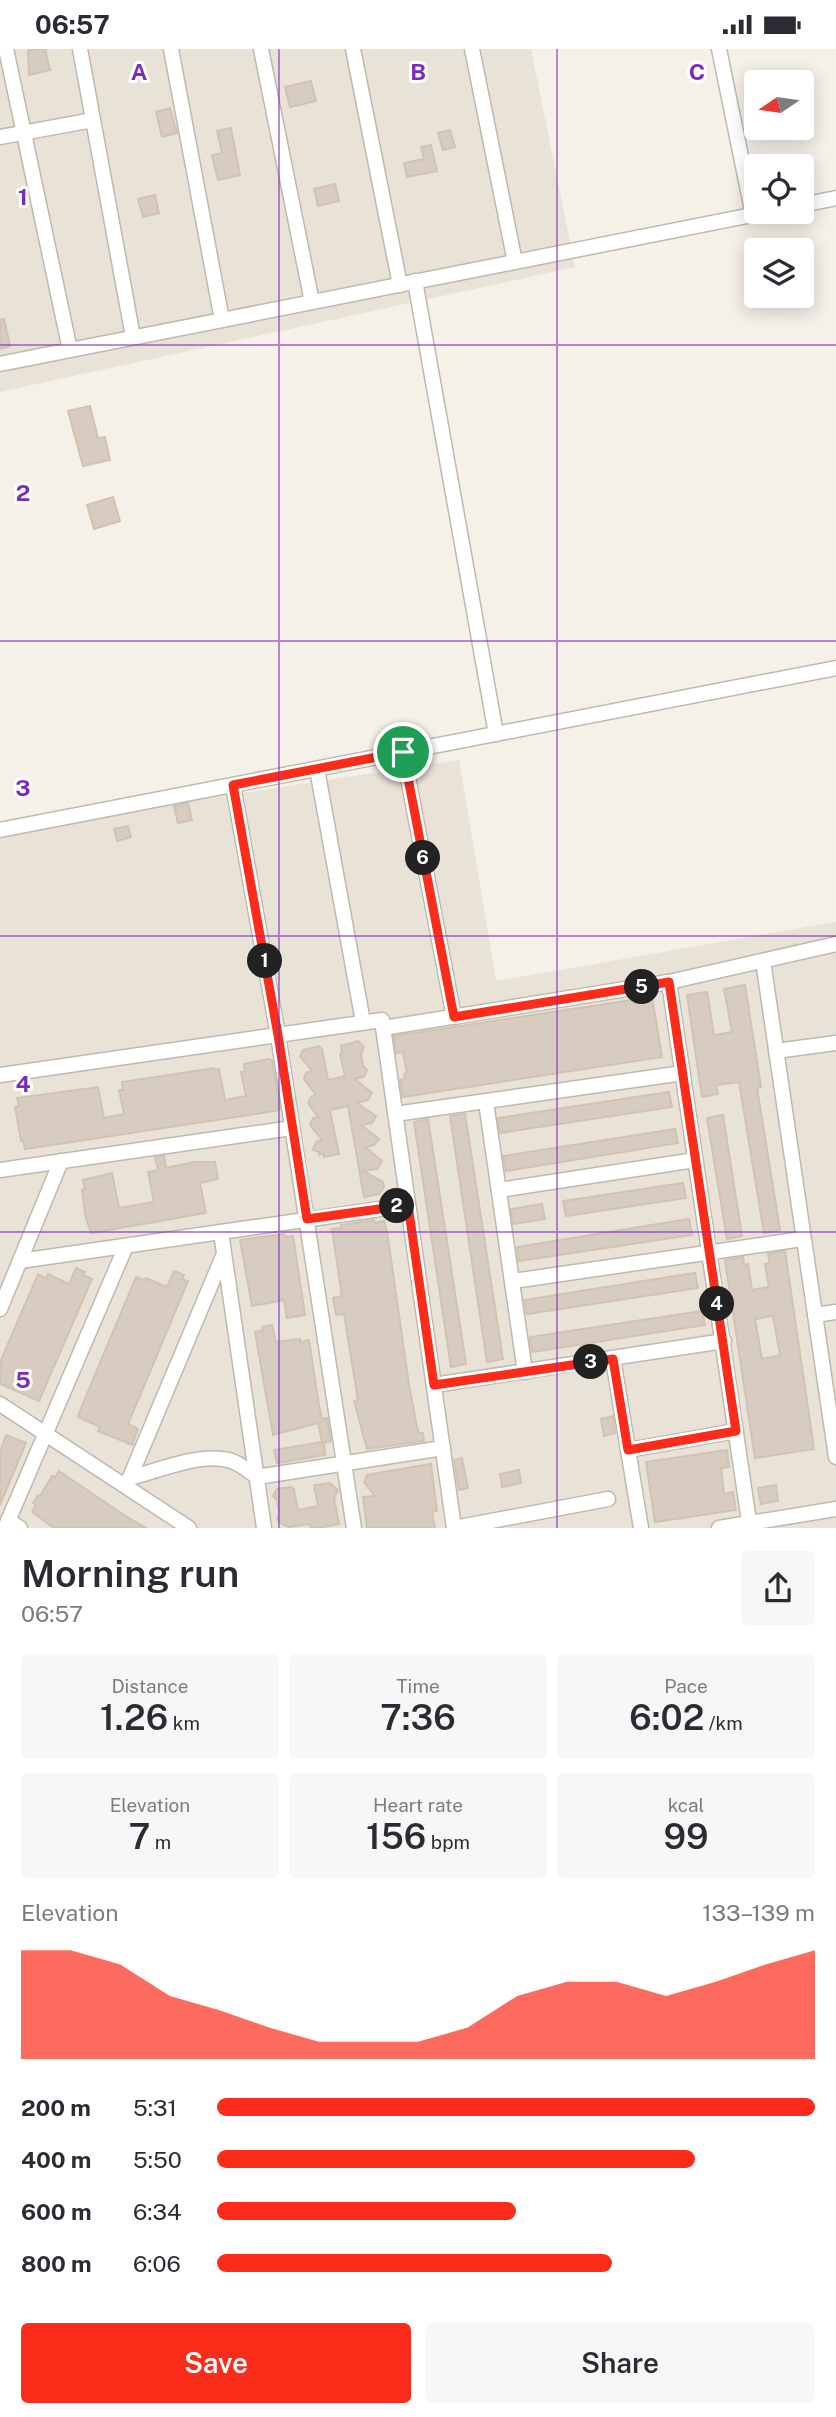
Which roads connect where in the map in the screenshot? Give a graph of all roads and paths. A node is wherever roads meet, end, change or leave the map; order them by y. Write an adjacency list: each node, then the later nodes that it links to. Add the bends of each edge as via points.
1 (6, 49): 9 (street)
2 (80, 49): 8 (street)
3 (171, 49): 19 (street)
4 (261, 49): 18 (street)
5 (353, 49): 17 (street)
6 (472, 49): 15 (street)
7 (719, 49): 11 (street)
8 (93, 120): 9 (street); 20 (street)
9 (24, 134): 10 (street); 21 (street)
10 (0, 137)
11 (745, 154)
12 (836, 198): 13 (street)
13 (814, 203)
14 (744, 216): 15 (street)
15 (515, 262): 16 (street)
16 (415, 281): 17 (street); 24 (street)
17 (400, 285): 18 (street)
18 (312, 302): 19 (street)
19 (222, 320): 20 (street)
20 (133, 337): 21 (street)
21 (70, 350): 22 (street)
22 (0, 364)
23 (836, 668): 24 (street)
24 (496, 734): 25 (street)
25 (403, 752): 26 (street); 32 (street)
26 (317, 769): 27 (street); 33 (street)
27 (233, 785): 28 (street); 35 (street)
28 (0, 830)
29 (836, 944): 30 (street)
30 (763, 961): 31 (street); 37 (street)
31 (669, 982): 32 (street); 38 (street)
32 (454, 1017): 34 (street)
33 (363, 1022): 34 (street, via 382,1020); 35 (street)
34 (383, 1028): 41 (street)
35 (278, 1035): 39 (street); 42 (street)
36 (836, 1043): 37 (street)
37 (776, 1051): 50 (street)
38 (683, 1073): 40 (street); 43 (street)
39 (0, 1075)
40 (486, 1102): 41 (street); 46 (street)
41 (395, 1114): 47 (street)
42 (292, 1128): 44 (street); 48 (street)
43 (695, 1160): 46 (street); 52 (street)
44 (61, 1161): 45 (street); 54 (street)
45 (0, 1170)
46 (499, 1190): 55 (street)
47 (408, 1205): 48 (street); 64 (street)
48 (307, 1219): 49 (street); 71 (street)
49 (221, 1232): 51 (street); 53 (street)
50 (803, 1239): 52 (street); 58 (street)
51 (126, 1246): 54 (street); 67 (street)
52 (709, 1251): 55 (street); 59 (street)
53 (224, 1254): 72 (street); 73 (street)
54 (20, 1261): 56 (street)
55 (513, 1281): 63 (street)
56 (0, 1309)
57 (836, 1312): 58 (street)
58 (815, 1315): 61 (street)
59 (724, 1341): 62 (street); 66 (street)
60 (836, 1348): 61 (street)
61 (820, 1350): 70 (street)
62 (613, 1359): 63 (street); 69 (street)
63 (525, 1371): 64 (street)
64 (434, 1385): 68 (street)
65 (0, 1404): 67 (street)
66 (736, 1431): 69 (street); 77 (street)
67 (45, 1433): 73 (street); 76 (street)
68 (443, 1448): 71 (street); 81 (street)
69 (628, 1450): 82 (street)
70 (836, 1457)
71 (344, 1464): 72 (street); 80 (street)
72 (257, 1477): 73 (street, via 222,1458 190,1461); 79 (street)
73 (128, 1483): 78 (street)
74 (608, 1499): 81 (street)
75 (836, 1509): 77 (street)
76 (11, 1525)
77 (750, 1526): 83 (street)
78 (189, 1528)
79 (264, 1528)
80 (354, 1528)
81 (454, 1528)
82 (641, 1528)
83 (719, 1528)

